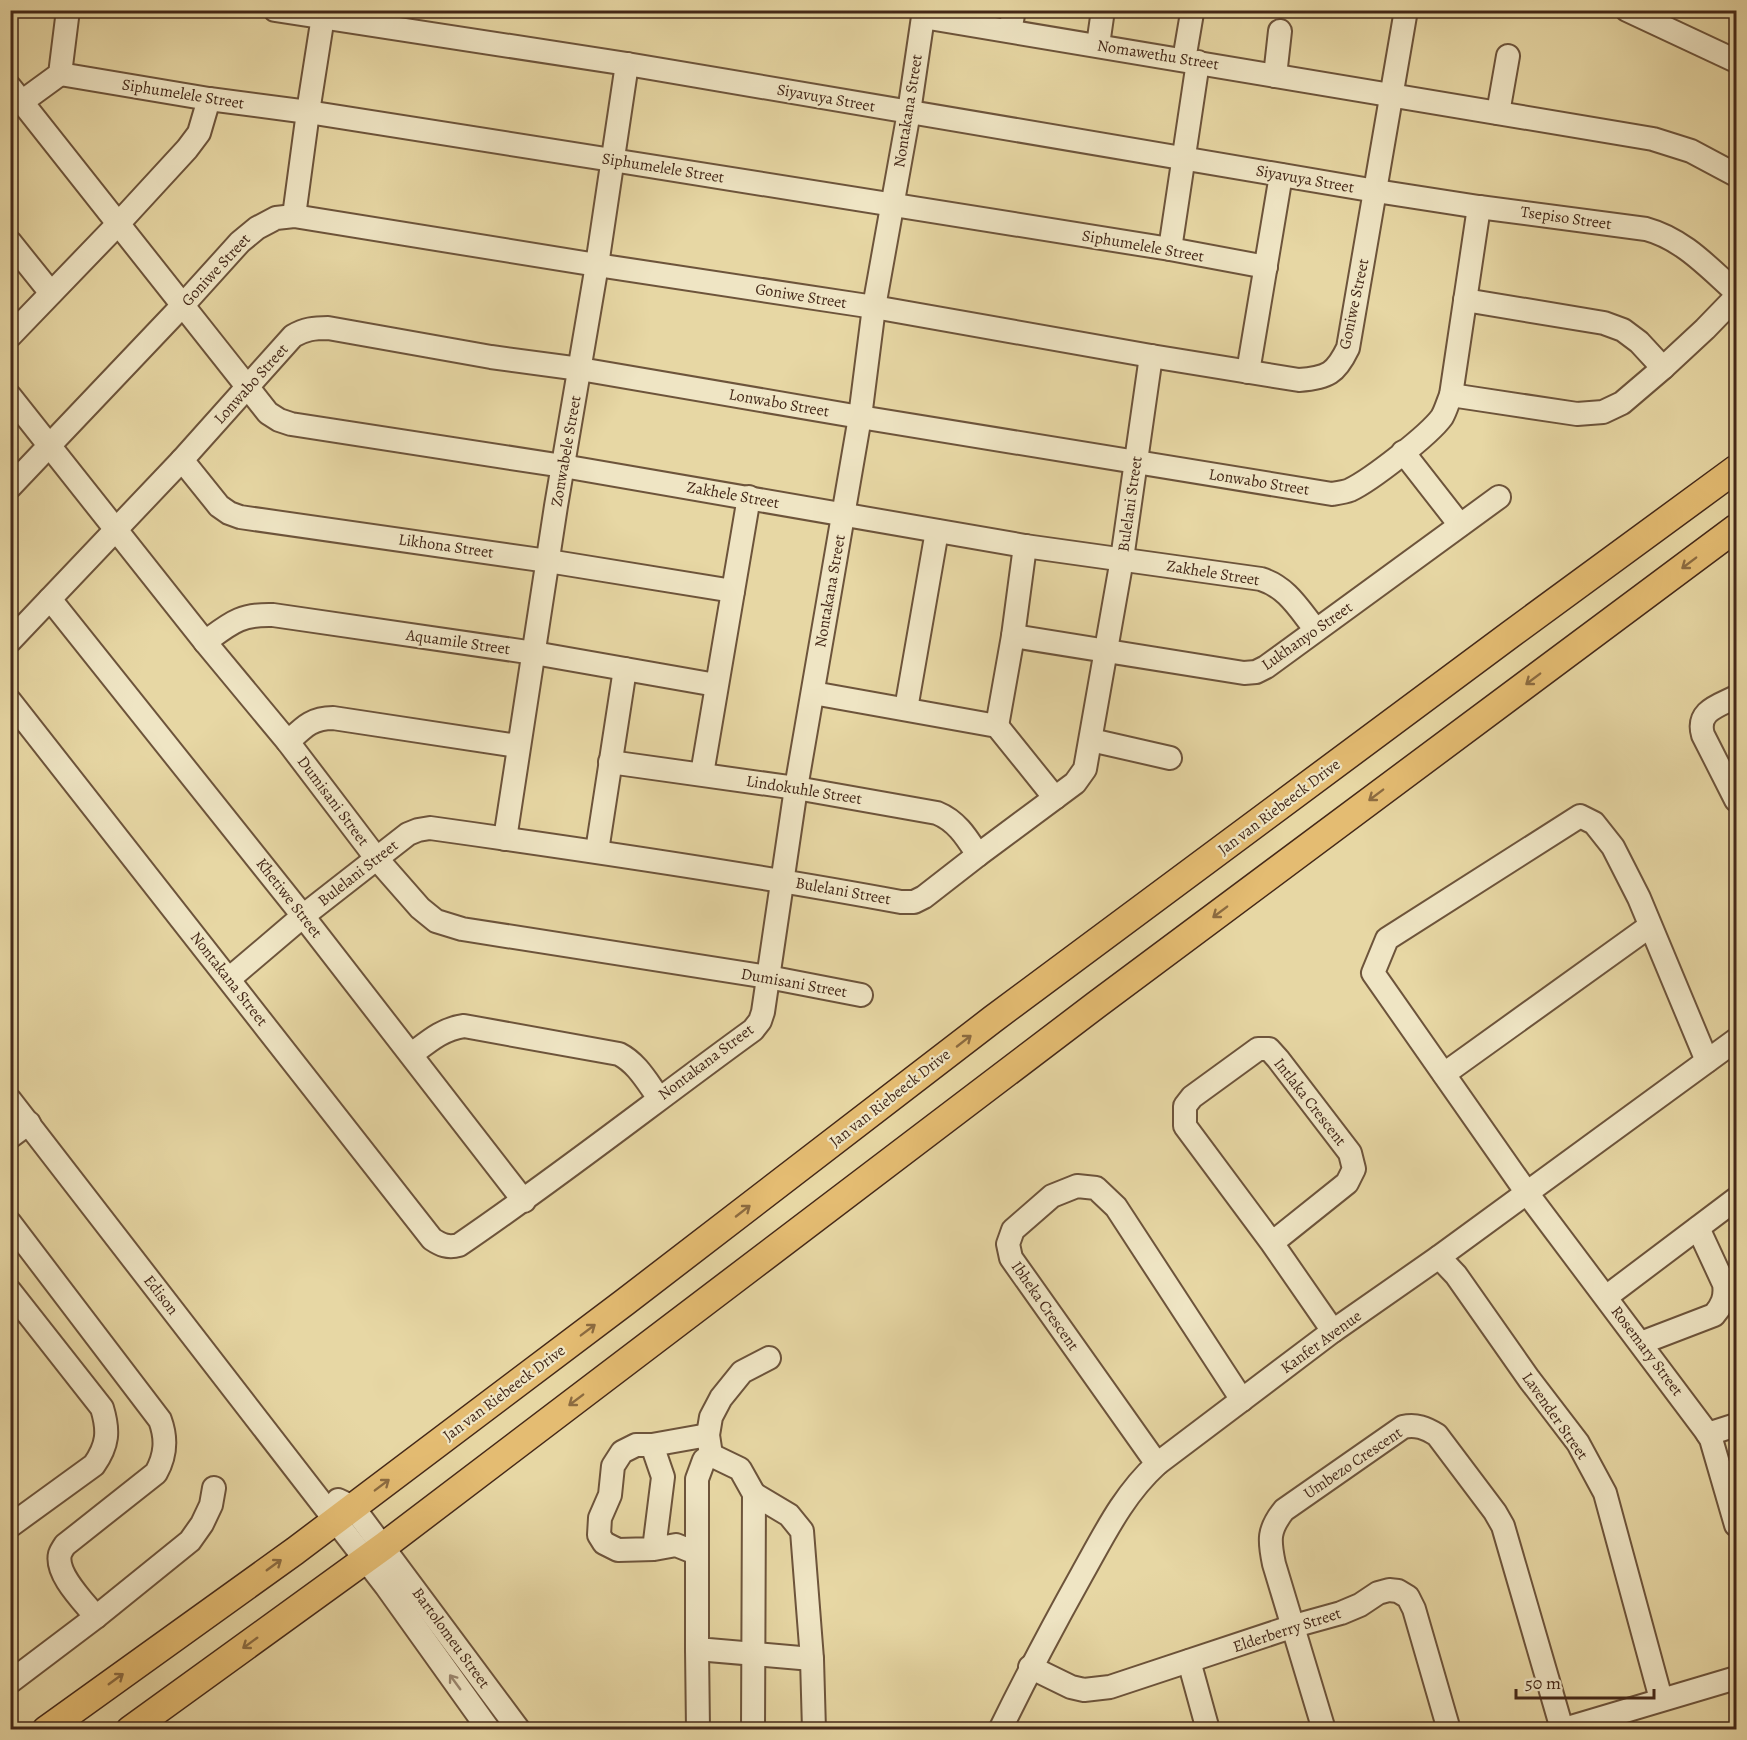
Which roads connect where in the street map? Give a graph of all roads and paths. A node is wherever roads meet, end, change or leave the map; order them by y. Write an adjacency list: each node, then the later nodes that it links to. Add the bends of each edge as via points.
1 (68, 10): 16 (street)
2 (275, 10): 7 (street, Siyavuya Street)
3 (1103, 10): 11 (street)
4 (1406, 10): 19 (street, Goniwe Street)
5 (1627, 10): 14 (street)
6 (1192, 13): 13 (street)
7 (323, 14): 15 (street, Siyavuya Street); 21 (street)
8 (924, 14): 9 (street, Nomawethu Street); 22 (street, Nontakana Street)
9 (1012, 21): 11 (street, Nomawethu Street)
10 (1280, 31): 17 (street)
11 (1098, 45): 13 (street, Nomawethu Street)
12 (1508, 56): 23 (street)
13 (1191, 61): 17 (street, Nomawethu Street); 24 (street)
14 (1737, 61)
15 (627, 64): 22 (street, Siyavuya Street); 25 (street, Zonwabele Street)
16 (60, 74): 18 (street); 20 (street, Siphumelele Street)
17 (1275, 75): 19 (street, Nomawethu Street)
18 (17, 94): 32 (street)
19 (1392, 96): 23 (street, Nomawethu Street); 28 (street, Goniwe Street)
20 (209, 99): 21 (street, Siphumelele Street); 32 (street, via 199,133)
21 (308, 112): 25 (street, Siphumelele Street); 31 (street)
22 (909, 112): 24 (street, Siyavuya Street); 29 (street, Nontakana Street)
23 (1498, 114): 27 (street, Nomawethu Street, via 1653,139 1691,151)
24 (1184, 158): 26 (street, Siyavuya Street); 34 (street)
25 (612, 160): 29 (street, Siphumelele Street); 35 (street, Zonwabele Street)
26 (1281, 175): 28 (street, Siyavuya Street); 36 (street)
27 (1737, 175)
28 (1376, 191): 30 (street, Tsepiso Street); 47 (street, Goniwe Street, via 1348,348 1340,364 1330,373 1299,380)
29 (892, 205): 34 (street, Siphumelele Street); 42 (street, Nontakana Street)
30 (1479, 207): 37 (street, Tsepiso Street, via 1662,234 1691,252); 40 (street, Lonwabo Street)
31 (294, 216): 35 (street, Goniwe Street); 41 (street, Goniwe Street, via 276,218 248,235)
32 (118, 224): 38 (street); 41 (street)
33 (10, 242): 38 (street)
34 (1170, 249): 36 (street, Siphumelele Street)
35 (597, 265): 42 (street, Goniwe Street); 46 (street, Zonwabele Street)
36 (1266, 267): 47 (street)
37 (1737, 292)
38 (51, 293): 43 (street)
39 (1737, 297): 45 (street)
40 (1465, 300): 45 (street, via 1604,323 1631,336); 49 (street, Lonwabo Street)
41 (183, 305): 48 (street, Zakhele Street); 52 (street, Goniwe Street)
42 (874, 307): 44 (street, Goniwe Street); 51 (street, Nontakana Street)
43 (10, 336)
44 (1151, 356): 47 (street, Goniwe Street); 55 (street, Bulelani Street)
45 (1663, 368): 49 (street, via 1622,403 1603,412 1577,414)
46 (580, 369): 48 (street, Lonwabo Street, via 314,328 293,336); 51 (street, Lonwabo Street); 56 (street, Zonwabele Street)
47 (1248, 372)
48 (248, 387): 54 (street, Lonwabo Street); 56 (street, Zakhele Street, via 268,413 291,424)
49 (1451, 395): 53 (street, Lonwabo Street, via 1437,423)
50 (10, 396): 52 (street, Dumisani Street)
51 (860, 417): 55 (street, Lonwabo Street); 61 (street, Nontakana Street)
52 (50, 446): 58 (street, Goniwe Street); 64 (street, Dumisani Street)
53 (1403, 452): 55 (street, Lonwabo Street, via 1361,484 1332,494); 62 (street)
54 (182, 460): 64 (street, Lonwabo Street); 68 (street, Likhona Street, via 219,506 240,517)
55 (1136, 462): 67 (street, Bulelani Street)
56 (563, 466): 59 (street, Zakhele Street); 68 (street, Zonwabele Street)
57 (1737, 470): 131 (main road, Jan van Riebeeck Drive, one-way to 57, via 1003,1012)
58 (10, 487)
59 (749, 497): 61 (street, Zakhele Street); 69 (street)
60 (1499, 497): 62 (street, Lukhanyo Street)
61 (844, 514): 65 (street, Zakhele Street); 79 (street, Nontakana Street)
62 (1460, 525): 71 (street, Lukhanyo Street)
63 (1737, 528): 136 (main road, one-way to 136, via 1096,1005)
64 (116, 530): 70 (street, Lonwabo Street); 74 (street, Dumisani Street)
65 (937, 531): 66 (street, Zakhele Street); 82 (street)
66 (1025, 546): 67 (street, Zakhele Street); 72 (street)
67 (1122, 560): 71 (street, Zakhele Street, via 1270,582 1287,594); 75 (street, Bulelani Street)
68 (548, 561): 69 (street, Likhona Street); 76 (street, Zonwabele Street)
69 (733, 591): 78 (street)
70 (50, 599): 73 (street, Lonwabo Street); 98 (street, Khetiwe Street)
71 (1316, 630): 75 (street, Lukhanyo Street, via 1256,672)
72 (1012, 636): 75 (street, Lukhanyo Street); 83 (street)
73 (10, 641)
74 (205, 642): 76 (street, Aquamile Street, via 246,616 273,615); 85 (street, Dumisani Street)
75 (1106, 652): 84 (street, Bulelani Street)
76 (534, 653): 77 (street, Aquamile Street); 86 (street, Zonwabele Street)
77 (625, 669): 78 (street, Aquamile Street); 88 (street)
78 (716, 685): 89 (street)
79 (813, 693): 82 (street); 90 (street, Nontakana Street)
80 (1737, 697): 92 (street, via 1704,716 1700,725)
81 (10, 701): 101 (street, Nontakana Street)
82 (906, 709): 83 (street)
83 (998, 726): 91 (street)
84 (1091, 740): 87 (street); 91 (street, Bulelani Street, via 1085,769 1075,783)
85 (288, 742): 86 (street, via 313,721 333,718); 96 (street, Dumisani Street)
86 (518, 746): 93 (street, Zonwabele Street)
87 (1170, 758)
88 (610, 762): 89 (street, Lindokuhle Street); 94 (street)
89 (702, 774): 90 (street, Lindokuhle Street)
90 (796, 788): 95 (street, Lindokuhle Street, via 937,813 956,825); 97 (street, Nontakana Street)
91 (1055, 798): 95 (street, Bulelani Street)
92 (1737, 800)
93 (505, 839): 94 (street, Bulelani Street); 96 (street, Bulelani Street, via 430,828 408,834)
94 (597, 851): 97 (street, Bulelani Street)
95 (978, 855): 97 (street, Bulelani Street, via 914,902)
96 (377, 859): 98 (street, Bulelani Street); 100 (street, Dumisani Street, via 436,921)
97 (782, 880): 100 (street, Nontakana Street)
98 (303, 916): 101 (street, Bulelani Street); 104 (street, Khetiwe Street)
99 (1650, 926): 105 (street); 106 (street); 106 (street, Rosemary Street, via 1613,847 1594,823 1580,816 1387,939 1373,973)
100 (768, 977): 102 (street, Dumisani Street); 107 (street, Nontakana Street, via 763,1012 753,1030)
101 (229, 979): 113 (street, Nontakana Street, via 432,1239 450,1247 459,1245)
102 (861, 995)
103 (1737, 1040): 105 (street, Kanfer Avenue)
104 (412, 1054): 107 (street, via 441,1032 464,1026 619,1054 639,1070); 113 (street, Khetiwe Street)
105 (1707, 1061): 111 (street, Kanfer Avenue)
106 (1444, 1074): 111 (street, Rosemary Street)
107 (659, 1098): 113 (street, Nontakana Street)
108 (10, 1100): 109 (street, Edison)
109 (29, 1123): 110 (street); 131 (street, Edison, via 312,1489)
110 (10, 1137)
111 (1527, 1193): 117 (street, Kanfer Avenue); 119 (street, Rosemary Street)
112 (1737, 1199): 115 (street)
113 (524, 1201)
114 (10, 1223): 137 (street, via 160,1420 165,1433 162,1462 156,1473 65,1545 60,1554 65,1578)
115 (1698, 1228): 119 (street); 121 (street, via 1724,1284 1721,1306 1714,1315)
116 (1272, 1243): 116 (street, Intlaka Crescent, via 1185,1126 1185,1106 1192,1097 1258,1049 1269,1049 1278,1059 1350,1153 1353,1169 1347,1184); 120 (street, Intlaka Crescent)
117 (1438, 1257): 120 (street, Kanfer Avenue); 146 (street, Lavender Street, via 1456,1275 1578,1443 1605,1493)
118 (11, 1293): 133 (street, via 102,1408 106,1429 104,1451 94,1465)
119 (1606, 1298): 121 (street, Rosemary Street)
120 (1333, 1331): 123 (street, Kanfer Avenue)
121 (1641, 1343): 125 (street, Rosemary Street)
122 (769, 1358): 127 (street, via 742,1372 721,1398 711,1417)
123 (1242, 1400): 128 (street, Kanfer Avenue); 128 (street, Ibheka Crescent, via 1116,1207 1096,1188 1077,1186 1052,1196 1013,1230 1008,1244 1011,1258)
124 (1737, 1425): 125 (street)
125 (1708, 1434): 132 (street, Rosemary Street)
126 (652, 1445): 127 (street); 134 (street, via 663,1477); 134 (street, via 636,1445 622,1452 613,1466 610,1496 600,1518 599,1535 604,1543 618,1550)
127 (710, 1445): 130 (street, via 740,1469); 135 (street, via 697,1479)
128 (1156, 1464): 143 (street, Kanfer Avenue, via 1116,1513)
129 (214, 1488): 137 (street, via 207,1515 190,1541)
130 (754, 1494): 140 (street); 141 (street, via 789,1515 802,1531)
131 (344, 1513): 136 (street, Edison); 148 (main road, Jan van Riebeeck Drive, one-way to 131)
132 (1737, 1525)
133 (10, 1526)
134 (654, 1549): 135 (street, via 676,1545)
135 (696, 1552): 139 (street)
136 (374, 1553): 149 (main road, one-way to 149); 150 (street, Bartolomeu Street, one-way to 136); 151 (street, Bartolomeu Street)
137 (96, 1617): 145 (street)
138 (1294, 1626): 142 (street, Elderberry Street); 147 (street, Umbezo Crescent, via 1270,1545 1275,1520 1403,1427 1420,1427 1446,1444 1503,1526); 157 (street, Umbezo Crescent); 158 (street, Elderberry Street, via 1341,1613 1389,1590 1408,1597)
139 (697, 1649): 140 (street); 152 (street)
140 (753, 1654): 141 (street); 153 (street)
141 (812, 1659): 154 (street)
142 (1189, 1662): 143 (street, Elderberry Street, via 1096,1690 1071,1687); 156 (street)
143 (1030, 1668): 155 (street, Kanfer Avenue)
144 (1737, 1678): 146 (street)
145 (10, 1682)
146 (1661, 1699): 147 (street)
147 (1562, 1729)
148 (45, 1730)
149 (130, 1730)
150 (489, 1730)
151 (519, 1730)
152 (698, 1730)
153 (753, 1730)
154 (814, 1730)
155 (1000, 1730)
156 (1208, 1730)
157 (1324, 1730)
158 (1449, 1730)

